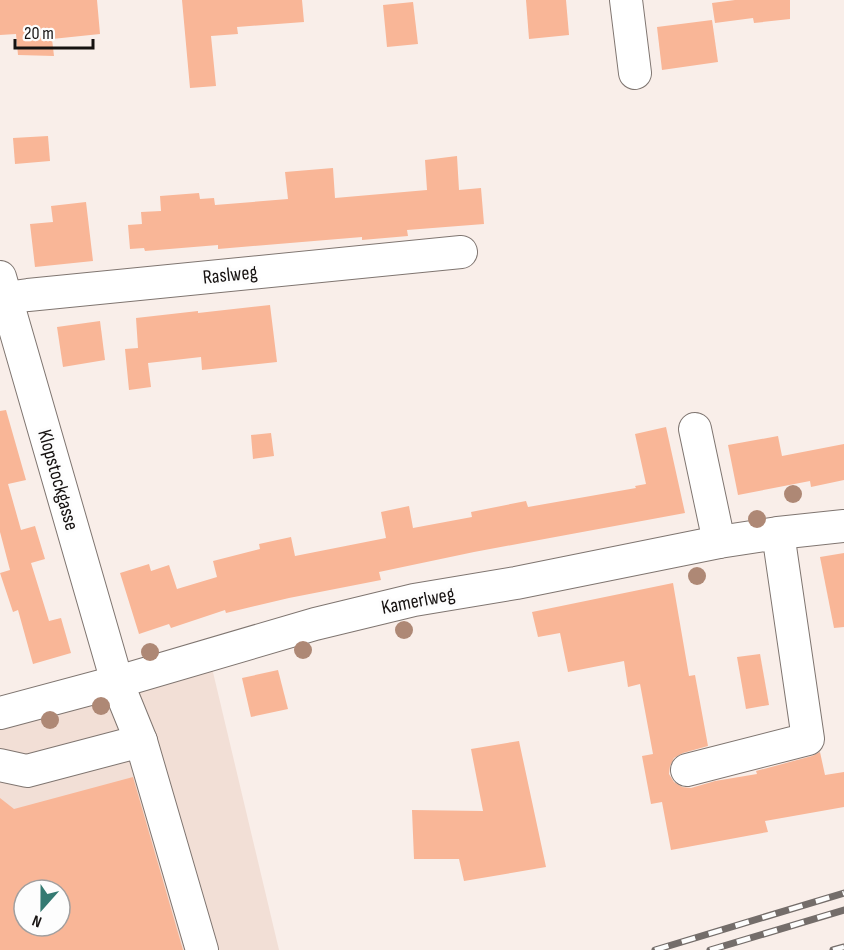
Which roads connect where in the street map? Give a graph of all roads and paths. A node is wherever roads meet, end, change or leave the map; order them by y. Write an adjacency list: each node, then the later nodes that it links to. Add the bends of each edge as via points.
1 (626, 0): 2 (street)
2 (635, 73)
3 (461, 252): 4 (street, Raslweg)
4 (2, 291): 9 (street, Klopstockgasse)
5 (695, 429): 8 (street)
6 (844, 526): 7 (street, Kamerlweg)
7 (778, 533): 8 (street, Kamerlweg); 13 (street, via 808,739)
8 (719, 542): 9 (street, Kamerlweg, via 414,600 315,624)
9 (117, 682): 10 (street, Kamerlweg); 11 (street, Klopstockgasse)
10 (0, 713)
11 (141, 741): 12 (street, via 27,771); 14 (street, Klopstockgasse)
12 (0, 765)
13 (687, 770)
14 (202, 950)

